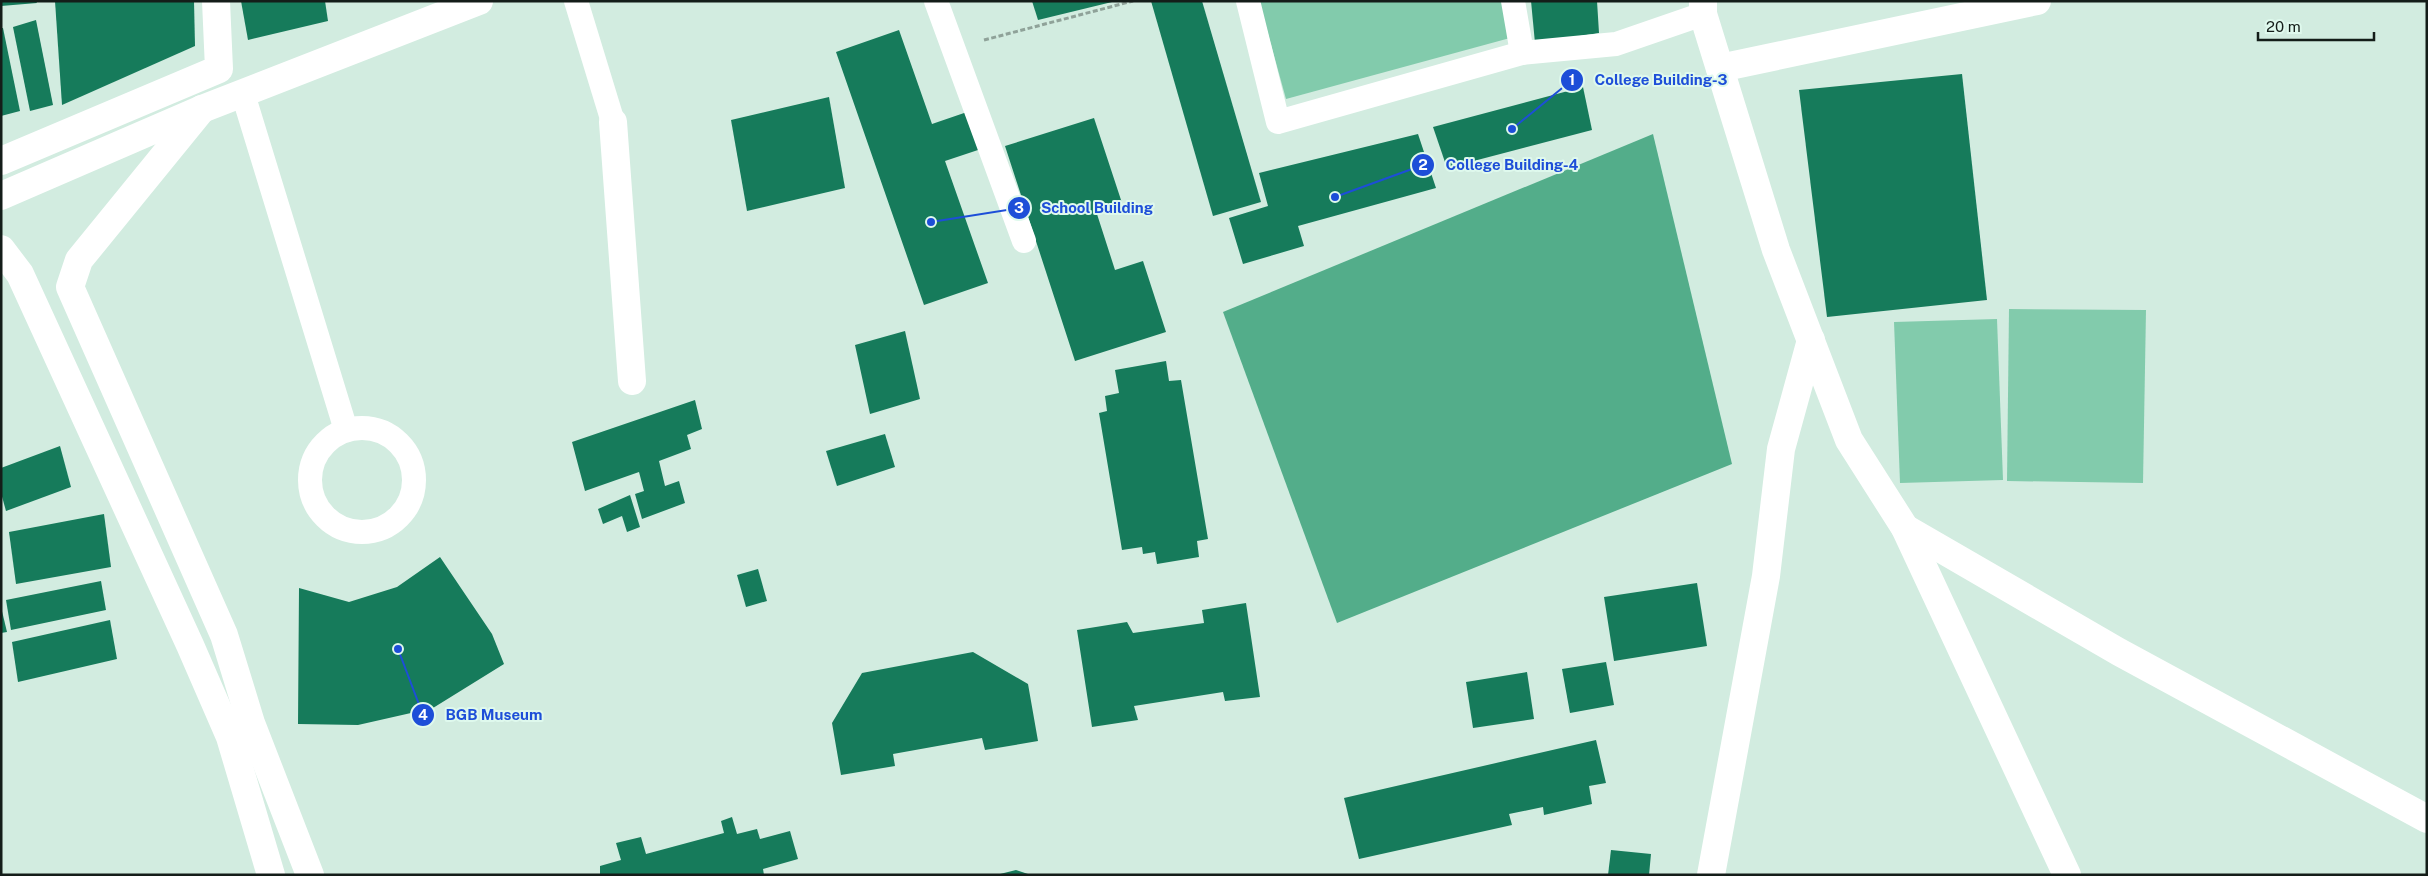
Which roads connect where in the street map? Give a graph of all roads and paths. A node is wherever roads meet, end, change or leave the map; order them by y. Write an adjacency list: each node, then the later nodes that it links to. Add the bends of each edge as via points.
1 (216, 1): 16 (street, via 219,69)
2 (479, 1): 13 (street)
3 (576, 1): 15 (lane)
4 (936, 1): 10 (lane)
5 (1133, 1): 10 (path)
6 (1248, 1): 11 (lane, via 1278,122)
7 (1513, 1): 11 (lane)
8 (2036, 1): 12 (street)
9 (1703, 8): 11 (lane, via 1616,44); 12 (street)
10 (953, 48): 18 (lane)
11 (1522, 53)
12 (1720, 68): 20 (street, via 1776,250)
13 (243, 94): 14 (street); 22 (lane)
14 (202, 109): 17 (street); 24 (street, via 79,260 70,287 224,635)
15 (613, 122): 21 (street)
16 (1, 161)
17 (1, 196)
18 (1024, 241)
19 (1, 249): 25 (street, via 20,274)
20 (1811, 340): 23 (street, via 1849,440); 29 (street, via 1781,449 1766,576)
21 (632, 381)
22 (346, 430): 22 (lane, via 330,438 318,451 311,466 309,484 314,501 324,516 338,526 356,532 373,531 389,525 401,514 414,483 412,466 406,451 387,434 363,427)
23 (1904, 528): 26 (street, via 2119,652); 30 (street)
24 (232, 664): 25 (street); 28 (street, via 251,723)
25 (201, 669): 27 (street, via 230,737)
26 (2427, 819)
27 (271, 875)
28 (310, 875)
29 (1711, 875)
30 (2067, 875)

